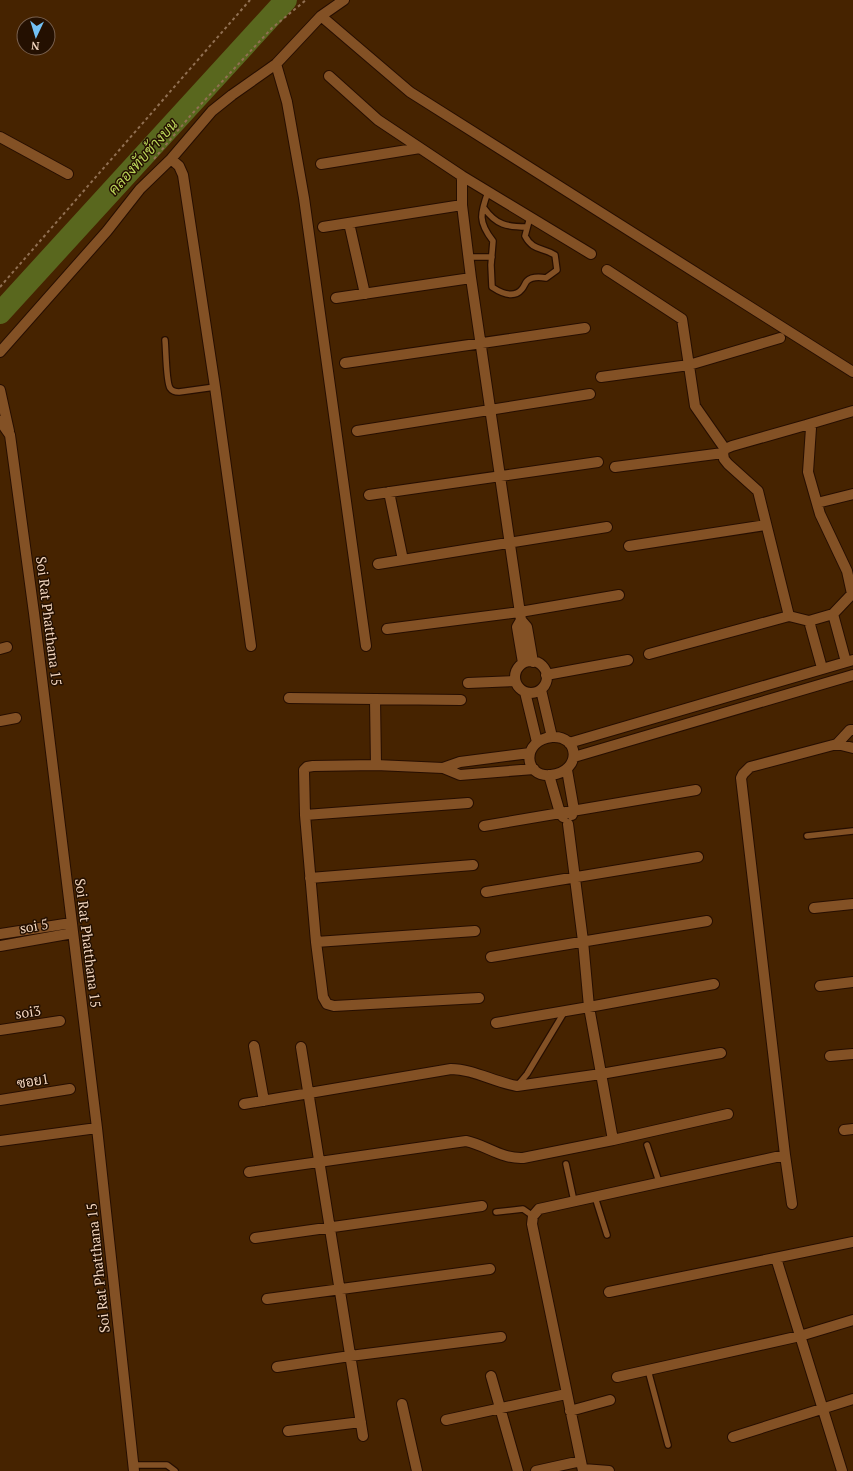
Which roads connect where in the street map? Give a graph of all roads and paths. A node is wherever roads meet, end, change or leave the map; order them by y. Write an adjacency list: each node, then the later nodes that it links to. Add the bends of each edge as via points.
1 (250, 0): 24 (path)
2 (334, 0): 4 (street)
3 (344, 0): 4 (street)
4 (324, 14): 5 (street); 34 (street, via 410,92)
5 (276, 64): 9 (street, via 212,111); 67 (street, via 287,102 304,198)
6 (329, 76): 8 (street, via 378,120)
7 (0, 137): 11 (street)
8 (420, 148): 10 (street); 12 (street)
9 (171, 158): 31 (street, via 140,189 107,231); 36 (street, via 183,175)
10 (321, 164)
11 (68, 174)
12 (462, 176): 13 (street); 14 (street)
13 (488, 192): 15 (lane); 16 (street)
14 (462, 205): 17 (street); 20 (street)
15 (484, 208): 16 (lane, via 500,224 512,226); 21 (lane, via 482,223 493,241)
16 (528, 222): 19 (street); 21 (lane, via 525,236 528,242 535,248 549,251 554,255 557,270 546,278 531,278 522,289 512,295 492,287)
17 (349, 223): 18 (street); 25 (street)
18 (323, 227)
19 (591, 254)
20 (468, 257): 21 (lane); 23 (street)
21 (492, 257)
22 (607, 270): 33 (street, via 682,319)
23 (470, 278): 25 (street); 30 (street)
24 (0, 287)
25 (365, 294): 26 (street)
26 (336, 298)
27 (585, 328): 30 (street)
28 (780, 338): 33 (street)
29 (165, 340): 36 (lane, via 170,388 179,392)
30 (480, 343): 32 (street); 39 (street)
31 (0, 352)
32 (345, 363)
33 (689, 365): 35 (street); 45 (street, via 695,406)
34 (853, 372)
35 (601, 378)
36 (215, 387): 66 (street)
37 (0, 390): 44 (street)
38 (590, 394): 39 (street)
39 (490, 410): 43 (street); 48 (street)
40 (853, 411): 42 (street)
41 (0, 421): 44 (street, Soi Rat Phatthana 15)
42 (806, 425): 45 (street); 52 (street, via 812,431 808,472)
43 (357, 431)
44 (10, 435): 115 (street, Soi Rat Phatthana 15)
45 (724, 451): 47 (street); 53 (street, via 724,459 728,464 758,491)
46 (598, 462): 48 (street)
47 (615, 467)
48 (500, 476): 49 (street); 55 (street)
49 (389, 492): 51 (street); 57 (street)
50 (853, 494): 52 (street)
51 (369, 495)
52 (817, 503): 59 (street, via 847,571)
53 (766, 525): 56 (street); 63 (street)
54 (607, 527): 55 (street)
55 (510, 543): 57 (street); 62 (street)
56 (629, 546)
57 (403, 560): 58 (street)
58 (378, 564)
59 (853, 594): 61 (street)
60 (619, 595): 62 (street)
61 (833, 614): 64 (street); 70 (street)
62 (520, 616): 65 (street); 71 (street, via 517,627)
63 (789, 616): 64 (street); 68 (street)
64 (809, 621): 72 (street)
65 (387, 629)
66 (251, 646)
67 (366, 646)
68 (649, 654)
69 (628, 660): 73 (street)
70 (850, 661): 72 (street)
71 (528, 662): 73 (street, via 542,666); 76 (street, via 516,671)
72 (826, 667): 75 (street); 88 (street)
73 (546, 675): 78 (street)
74 (853, 675): 75 (street)
75 (834, 680): 92 (street)
76 (515, 681): 77 (street); 79 (street)
77 (468, 683)
78 (541, 690): 79 (street); 86 (street)
79 (525, 692): 87 (street)
80 (289, 698): 81 (street)
81 (375, 699): 82 (street); 93 (street)
82 (461, 700)
83 (16, 718): 84 (street)
84 (0, 721)
85 (853, 730): 89 (street)
86 (552, 737): 87 (street); 88 (street)
87 (537, 742): 91 (street)
88 (569, 743): 92 (street)
89 (837, 744): 90 (street); 149 (street, via 750,767 741,778)
90 (853, 748)
91 (530, 753): 94 (street, via 460,762); 95 (street, via 530,762)
92 (574, 757): 96 (street)
93 (376, 765): 94 (street); 102 (street, via 312,766 305,769)
94 (443, 768): 95 (street, via 460,775)
95 (534, 769): 97 (street, via 540,774)
96 (567, 770): 97 (street); 100 (street)
97 (549, 775): 101 (street)
98 (696, 790): 100 (street)
99 (468, 803): 102 (street)
100 (574, 810): 101 (street); 103 (street)
101 (560, 813): 103 (street); 104 (street)
102 (305, 815): 110 (street)
103 (568, 824): 109 (street)
104 (484, 826)
105 (853, 831): 106 (lane)
106 (807, 836)
107 (698, 857): 109 (street)
108 (473, 864): 110 (street)
109 (574, 877): 111 (street); 119 (street)
110 (310, 878): 120 (street)
111 (486, 892)
112 (853, 904): 113 (street)
113 (814, 908)
114 (706, 921): 119 (street)
115 (71, 923): 117 (street, soi 5); 118 (street, Soi Rat Phatthana 15)
116 (475, 931): 120 (street)
117 (0, 934)
118 (73, 934): 121 (street, soi 5); 145 (street, Soi Rat Phatthana 15)
119 (583, 941): 122 (street); 127 (street)
120 (316, 942): 126 (street, via 323,997 327,1004 334,1006)
121 (0, 946)
122 (491, 957)
123 (853, 982): 125 (street)
124 (714, 984): 127 (street)
125 (820, 986)
126 (479, 998)
127 (589, 1007): 128 (street); 137 (street)
128 (565, 1011): 130 (street); 138 (lane, via 527,1074)
129 (60, 1021): 131 (street, soi3)
130 (496, 1023)
131 (0, 1030)
132 (254, 1046): 142 (street)
133 (301, 1047): 140 (street)
134 (720, 1053): 137 (street)
135 (853, 1054): 136 (street)
136 (830, 1056)
137 (601, 1074): 138 (street); 146 (street)
138 (516, 1086): 140 (street, via 462,1069 450,1068)
139 (70, 1089): 141 (street, ซอย1)
140 (308, 1094): 142 (street); 150 (street)
141 (0, 1100)
142 (264, 1101): 143 (street)
143 (244, 1104)
144 (728, 1114): 146 (street)
145 (97, 1128): 147 (street); 191 (street, Soi Rat Phatthana 15)
146 (613, 1140): 150 (street, via 518,1158 503,1156 466,1140)
147 (0, 1141)
148 (647, 1144): 153 (lane)
149 (784, 1155): 153 (street); 156 (street)
150 (319, 1162): 152 (street); 160 (street)
151 (566, 1164): 155 (lane)
152 (249, 1172)
153 (659, 1182): 154 (street)
154 (595, 1197): 155 (street); 161 (lane)
155 (574, 1201): 159 (street, via 539,1209)
156 (792, 1204)
157 (482, 1206): 160 (street)
158 (496, 1212): 159 (lane, via 522,1209)
159 (533, 1216): 177 (street, via 532,1224)
160 (329, 1227): 162 (street); 166 (street)
161 (607, 1235)
162 (255, 1238)
163 (853, 1242): 164 (street)
164 (776, 1258): 167 (street); 170 (street)
165 (490, 1269): 166 (street)
166 (339, 1290): 168 (street); 172 (street)
167 (609, 1292)
168 (267, 1299)
169 (853, 1320): 170 (street)
170 (800, 1336): 174 (street); 182 (street)
171 (500, 1337): 172 (street)
172 (350, 1356): 173 (street); 185 (street)
173 (277, 1367)
174 (648, 1370): 176 (street); 189 (lane)
175 (491, 1376): 181 (street)
176 (617, 1377)
177 (566, 1394): 181 (street); 183 (street)
178 (853, 1399): 182 (street)
179 (610, 1400): 183 (street)
180 (402, 1404): 193 (street)
181 (501, 1408): 184 (street); 194 (street)
182 (822, 1409): 188 (street); 197 (street)
183 (570, 1411): 190 (street)
184 (446, 1420)
185 (361, 1422): 186 (street); 187 (street)
186 (288, 1431)
187 (363, 1436)
188 (733, 1437)
189 (668, 1445)
190 (582, 1467): 195 (street); 196 (street)
191 (134, 1468): 192 (lane, via 168,1465)
192 (175, 1471)
193 (417, 1471)
194 (518, 1471)
195 (536, 1471)
196 (609, 1471)
197 (842, 1471)

